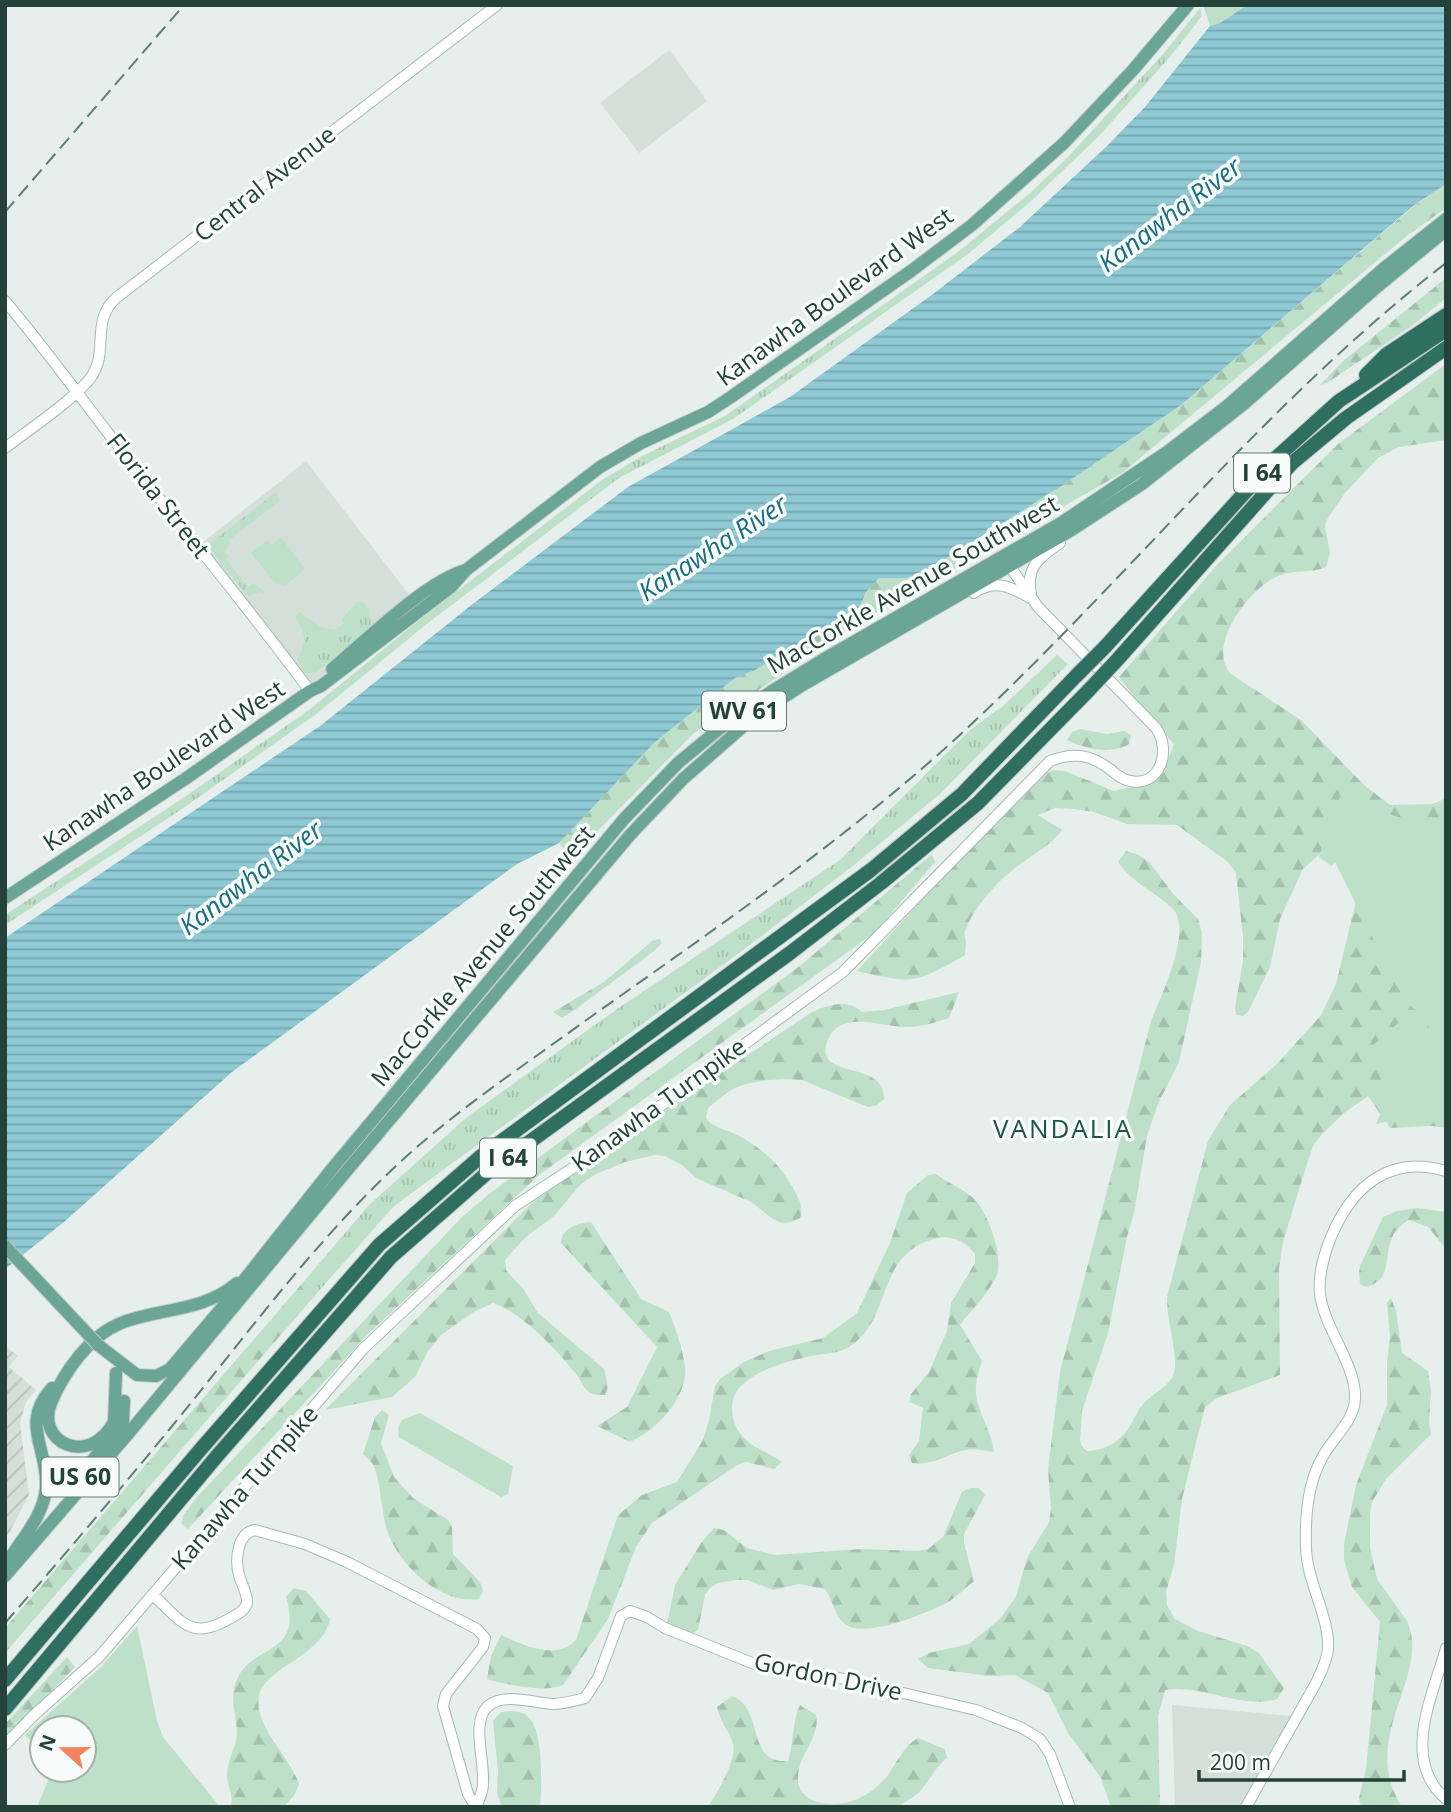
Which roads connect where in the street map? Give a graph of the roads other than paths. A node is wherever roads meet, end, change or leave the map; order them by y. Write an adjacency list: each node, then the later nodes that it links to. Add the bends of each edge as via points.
1 (497, 5): 9 (street, Central Avenue, via 111,303 102,320 96,369)
2 (1188, 5): 16 (main road, Kanawha Boulevard West, via 1064,143 972,225 732,397 600,467 466,570 454,573 414,601)
3 (1446, 219): 13 (main road, MacCorkle Avenue Southwest / WV 61, via 1177,445)
4 (1446, 230): 12 (main road, MacCorkle Avenue Southwest / WV 61, via 1203,438)
5 (5, 301): 9 (street, Florida Street)
6 (1446, 314): 10 (highway, via 1387,354)
7 (1446, 330): 10 (highway, I 64)
8 (1442, 351): 33 (highway, I 64, bridge, via 1346,418 1292,463 1118,659 978,803 790,953 488,1172 391,1257 217,1455)
9 (77, 392): 11 (street, Central Avenue); 16 (street, Florida Street)
10 (1339, 401): 32 (highway, I 64, bridge, via 1277,457 1105,647 962,793 871,870 480,1157 379,1245)
11 (5, 448)
12 (1101, 512): 13 (main road, MacCorkle Avenue Southwest / WV 61); 14 (street, via 1034,563 1029,578)
13 (1006, 561): 14 (street, Kanawha Turnpike); 15 (main road, MacCorkle Avenue Southwest / WV 61); 20 (main road, MacCorkle Avenue Southwest / WV 61, via 772,691 678,764 624,818)
14 (1032, 599): 15 (street, via 1004,585 990,585); 30 (street, Kanawha Turnpike, via 1156,728 1164,748 1158,770 1132,782 1087,757 1070,755 1050,761 843,972 603,1148 515,1206 363,1349)
15 (915, 620): 22 (main road, MacCorkle Avenue Southwest / WV 61, via 755,716 683,779 630,835)
16 (310, 691): 17 (main road, Kanawha Boulevard West)
17 (5, 898)
18 (1446, 1171): 37 (street, via 1398,1169 1364,1185 1327,1248 1320,1276 1322,1307 1356,1396 1351,1414 1322,1456 1309,1502 1308,1574 1328,1649 1316,1683)
19 (5, 1246): 24 (main road, US 60, bridge)
20 (258, 1263): 21 (main road, via 214,1299); 22 (main road, MacCorkle Avenue Southwest / WV 61)
21 (188, 1308): 22 (main road); 25 (main road, via 108,1330)
22 (220, 1317): 23 (main road, MacCorkle Avenue Southwest / WV 61)
23 (182, 1362): 24 (main road, via 151,1377); 27 (main road, MacCorkle Avenue Southwest)
24 (117, 1370): 26 (main road, US 60); 27 (main road, US 60, via 123,1421)
25 (68, 1374): 26 (main road, via 49,1410 54,1435 71,1446 90,1446 106,1436); 28 (main road, via 39,1408 36,1425 46,1475 44,1497)
26 (114, 1422): 28 (main road, US 60, via 100,1452)
27 (97, 1470): 29 (main road, US 60)
28 (7, 1563)
29 (5, 1576)
30 (153, 1595): 34 (street, Kanawha Turnpike, via 99,1657); 36 (street, Gordon Drive, via 192,1629 218,1626 245,1609 237,1563 241,1541 255,1530 305,1544 482,1633 482,1647 446,1695 443,1706 468,1794 476,1807 483,1790 479,1722 483,1710 493,1702 514,1699 551,1704 585,1698 598,1678 621,1616 630,1611 757,1665 822,1674 976,1710 1022,1728 1040,1739 1050,1754)
31 (1446, 1648): 35 (street, via 1421,1755 1427,1776)
32 (5, 1680)
33 (5, 1709)
34 (5, 1745)
35 (1446, 1799)
36 (1070, 1807)
37 (1246, 1807)

